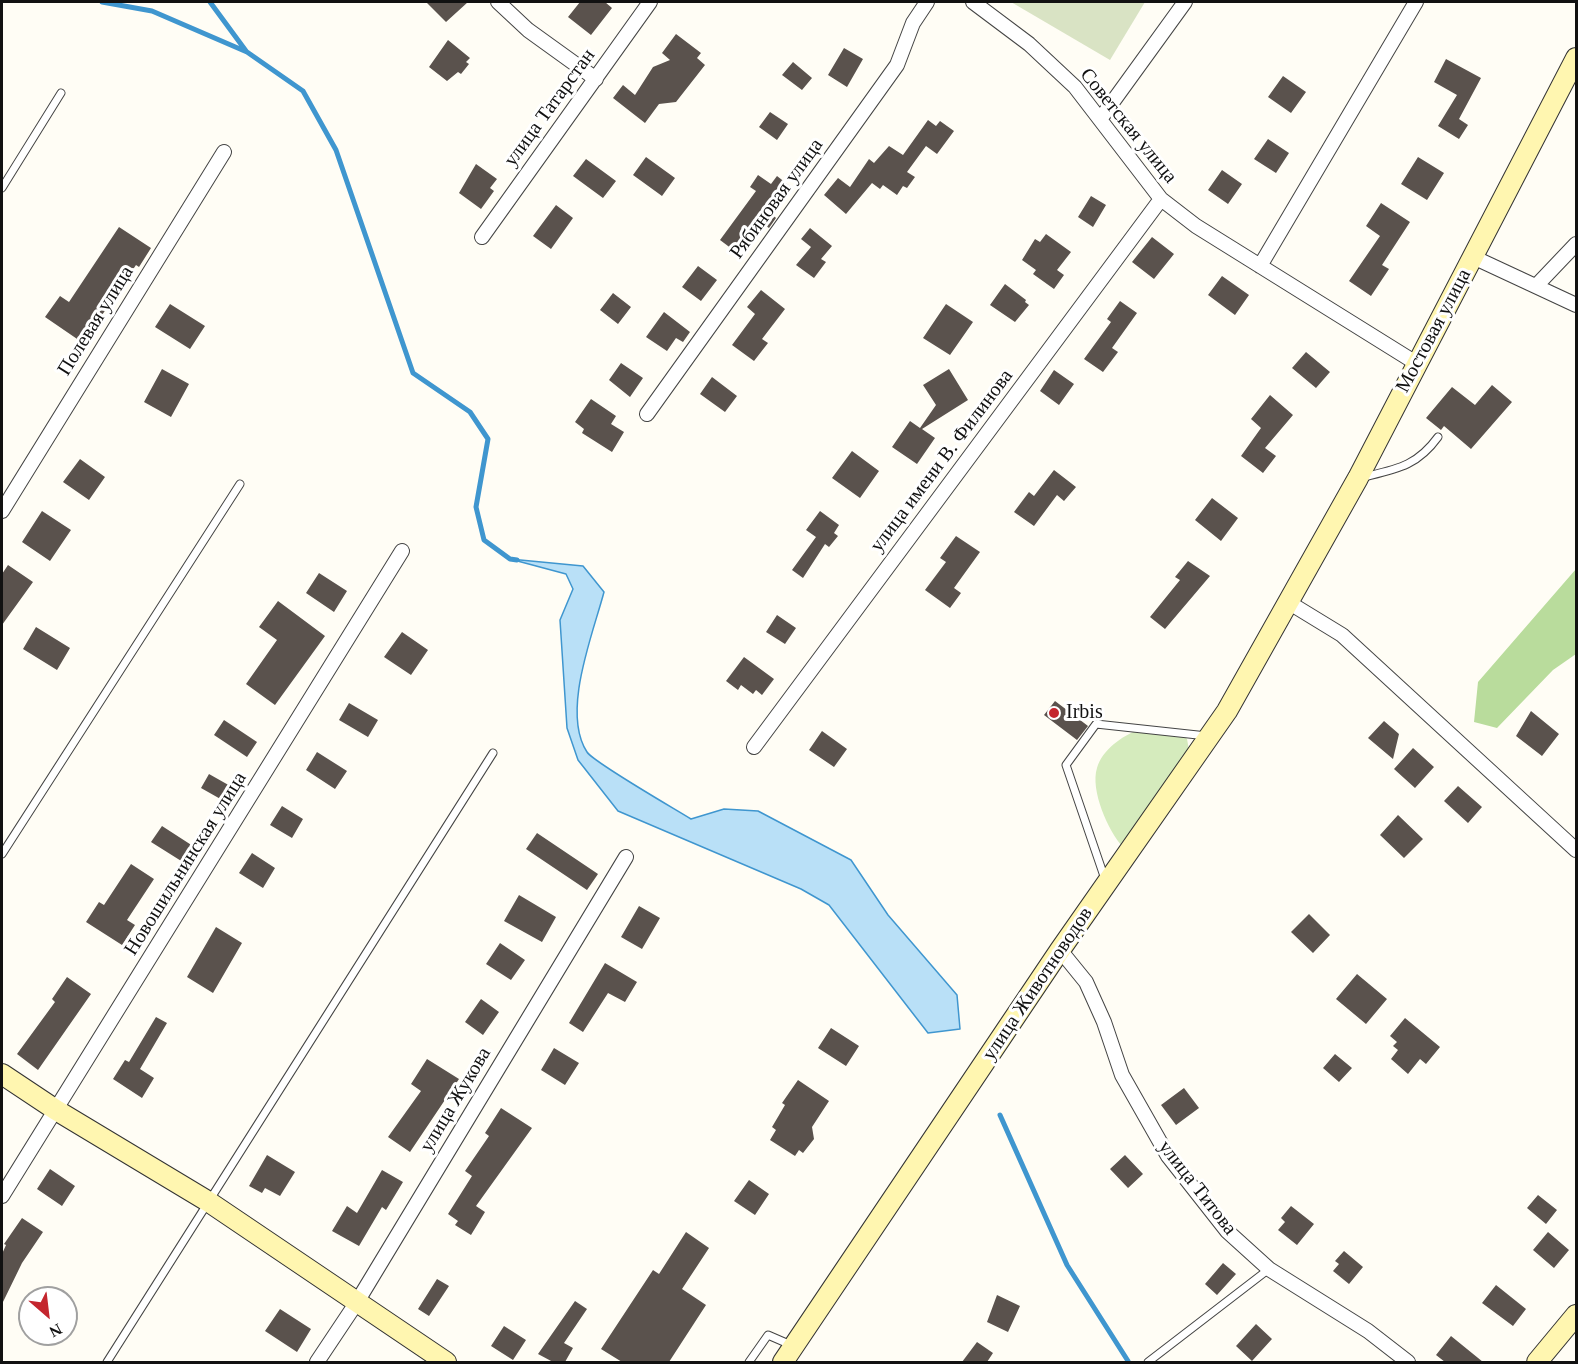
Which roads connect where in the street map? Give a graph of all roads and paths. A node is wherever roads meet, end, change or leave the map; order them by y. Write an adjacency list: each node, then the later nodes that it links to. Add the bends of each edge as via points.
1 (498, 2): 8 (street, via 528,30)
2 (650, 2): 8 (street, улица Татарстан)
3 (927, 2): 21 (street, Рябиновая улица, via 897,65)
4 (973, 2): 10 (street, Советская улица, via 1029,44)
5 (1185, 2): 10 (street)
6 (1416, 2): 17 (street)
7 (1576, 58): 16 (main road, Мостовая улица)
8 (596, 79): 14 (street, улица Татарстан)
9 (61, 93): 12 (lane)
10 (1101, 118): 13 (street, Советская улица)
11 (224, 152): 25 (street, Полевая улица)
12 (2, 188)
13 (1161, 199): 17 (street, Советская улица); 29 (street, улица имени В. Филинова)
14 (482, 237)
15 (1576, 244): 18 (street)
16 (1473, 257): 18 (street); 20 (main road, Мостовая улица)
17 (1260, 266): 20 (street, Советская улица)
18 (1537, 285): 19 (street)
19 (1576, 305)
20 (1416, 363): 23 (main road, Мостовая улица)
21 (647, 414)
22 (1438, 437): 23 (lane, via 1426,454 1406,466)
23 (1358, 478): 27 (main road, Мостовая улица)
24 (240, 484): 32 (lane)
25 (2, 511)
26 (402, 551): 37 (street, Новошильнинская улица)
27 (1288, 602): 28 (main road, улица Животноводов); 31 (street, via 1342,635)
28 (1210, 736): 34 (main road, улица Животноводов); 34 (lane, via 1096,724 1066,765)
29 (754, 747)
30 (494, 753): 39 (lane)
31 (1576, 850)
32 (2, 854)
33 (626, 857): 41 (street, улица Жукова)
34 (1107, 883): 35 (main road, улица Животноводов)
35 (1060, 950): 40 (street, улица Титова, via 1086,982 1122,1075 1168,1156 1227,1231); 43 (main road, улица Животноводов)
36 (2, 1074): 37 (main road)
37 (56, 1110): 38 (street, Новошильнинская улица); 39 (main road)
38 (2, 1196)
39 (209, 1202): 41 (main road); 44 (lane)
40 (1269, 1269): 48 (lane); 49 (street, улица Титова, via 1368,1331)
41 (357, 1302): 45 (street, улица Жукова); 46 (main road)
42 (1576, 1315): 50 (main road)
43 (788, 1354): 47 (lane, via 768,1335)
44 (106, 1362)
45 (317, 1362)
46 (446, 1362)
47 (749, 1362)
48 (1148, 1362)
49 (1408, 1362)
50 (1536, 1362)

